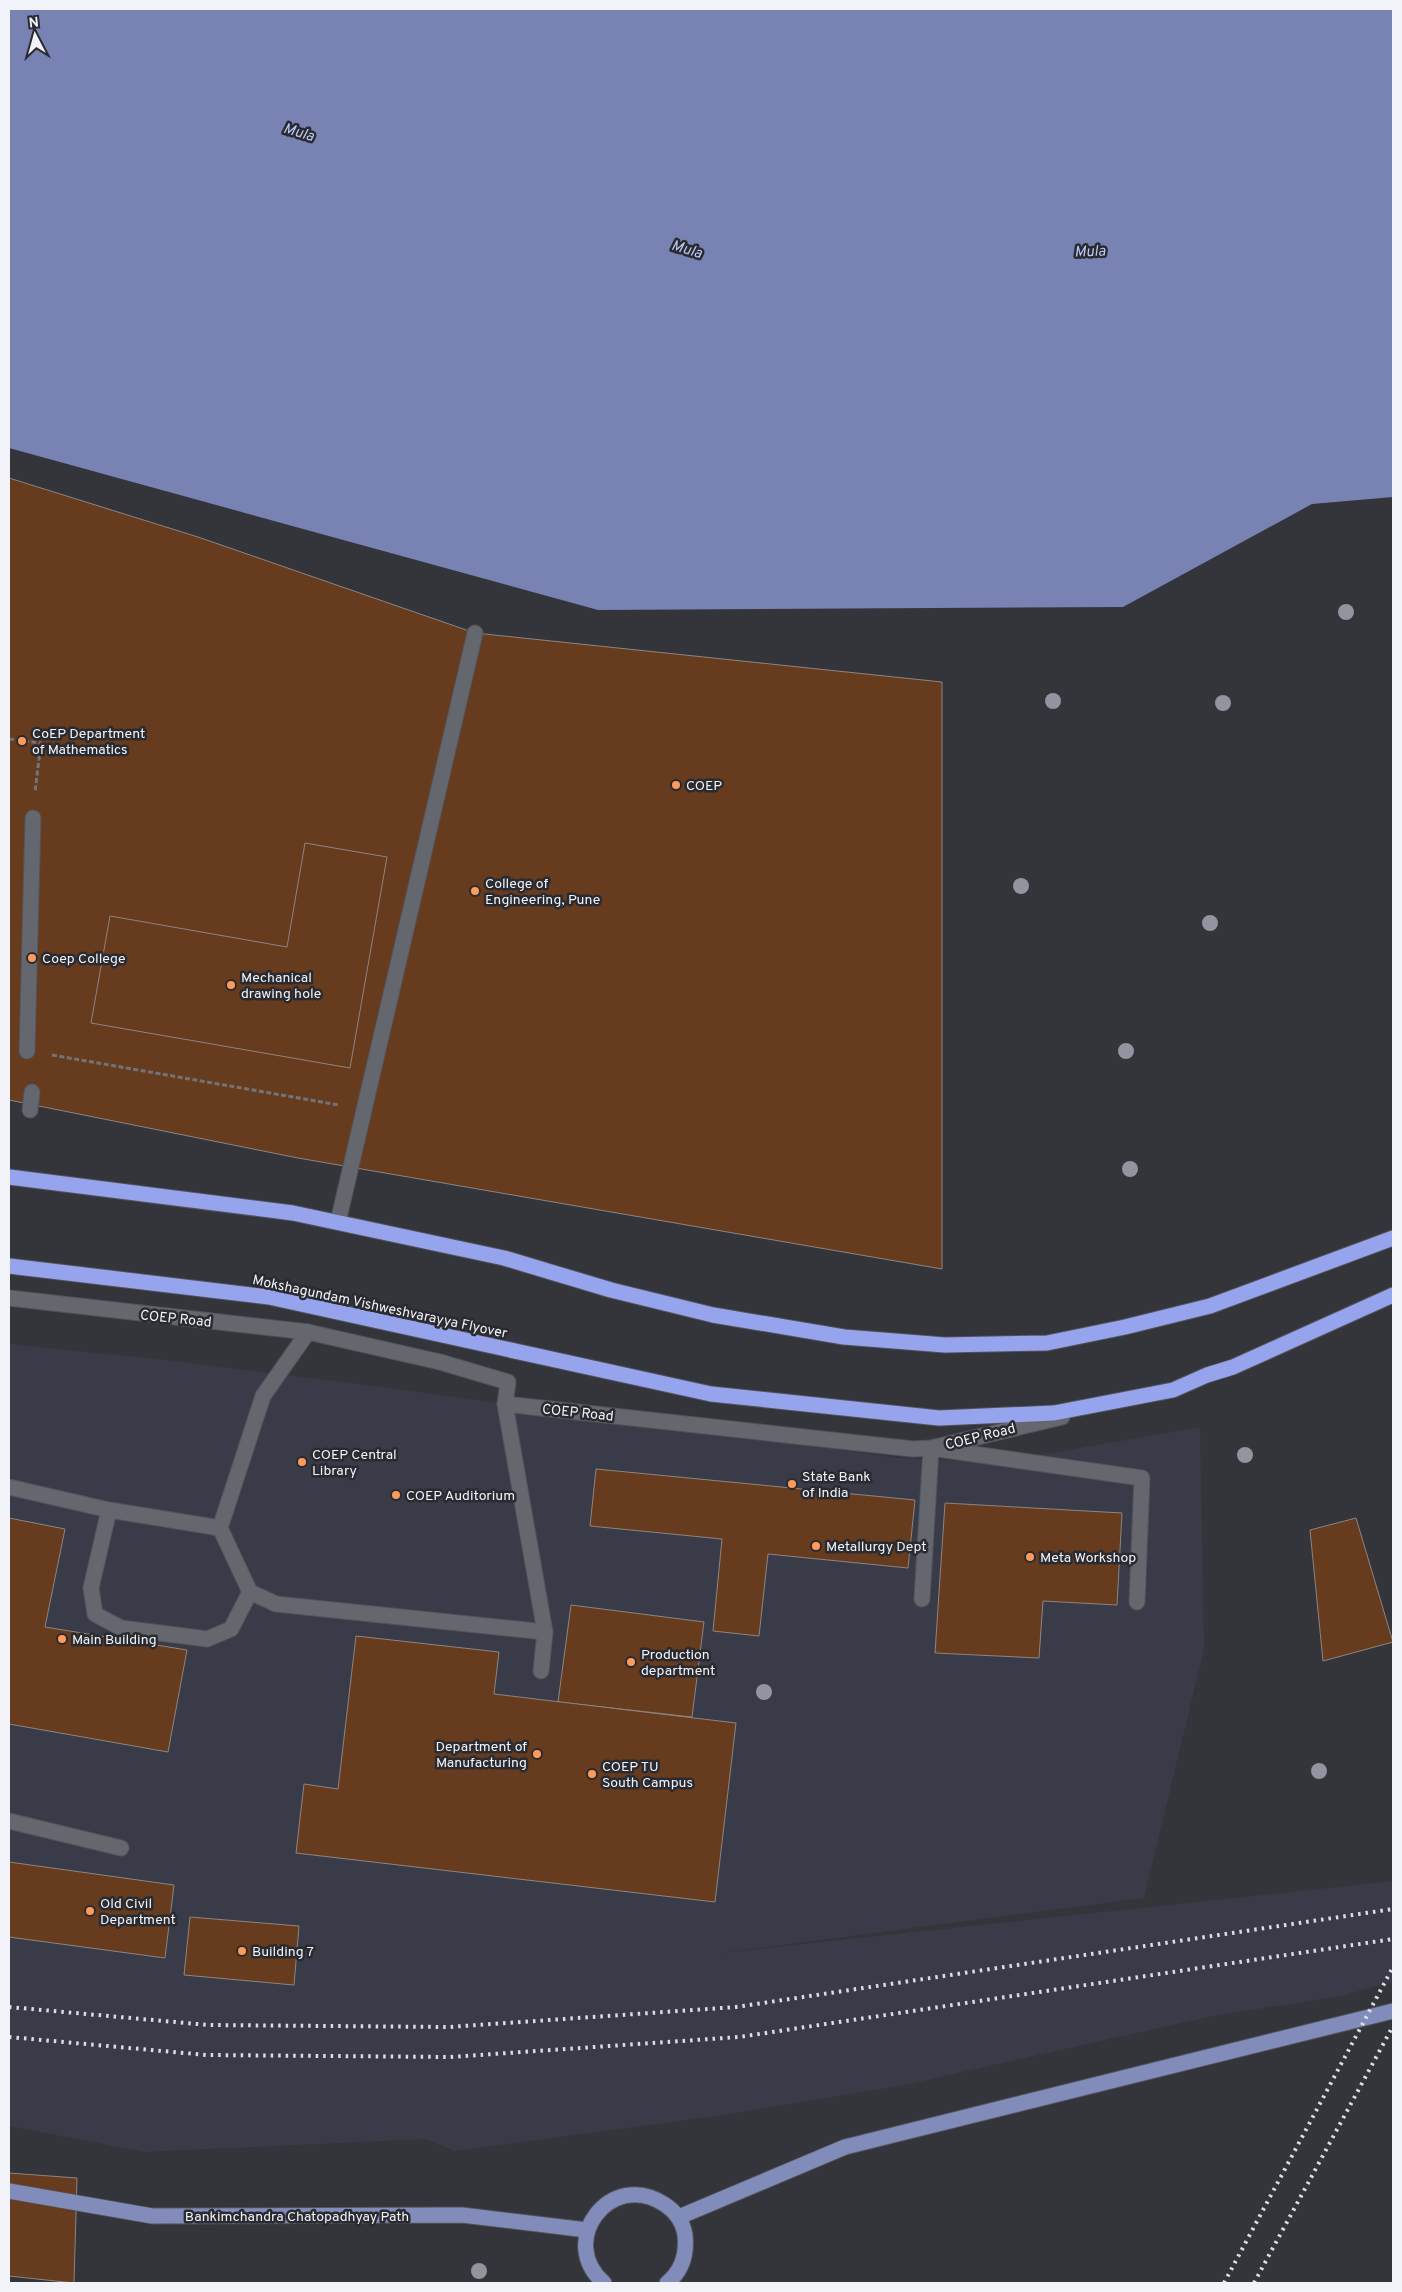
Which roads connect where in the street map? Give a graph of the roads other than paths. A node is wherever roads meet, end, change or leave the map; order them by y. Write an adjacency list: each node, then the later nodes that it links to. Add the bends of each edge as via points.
1 (475, 633): 7 (lane)
2 (32, 818): 3 (lane)
3 (27, 1051)
4 (32, 1092): 5 (lane)
5 (30, 1110)
6 (9, 1177): 7 (highway, via 293,1213)
7 (338, 1222): 8 (highway, via 504,1258 611,1290 714,1315 844,1337 945,1345 1047,1343 1125,1327 1210,1306)
8 (1393, 1238)
9 (9, 1266): 13 (highway, Mokshagundam Vishweshvarayya Flyover, via 269,1297 711,1394 939,1418 1054,1413)
10 (1393, 1295): 13 (highway, Mokshagundam Vishweshvarayya Flyover, via 1233,1367)
11 (9, 1298): 12 (lane, COEP Road)
12 (308, 1332): 14 (lane, COEP Road, via 440,1362 508,1382); 18 (lane, via 263,1396)
13 (1172, 1390): 15 (lane, COEP Road)
14 (504, 1404): 15 (lane, COEP Road, via 913,1449); 22 (lane)
15 (931, 1448): 20 (lane); 21 (lane, via 1142,1478)
16 (9, 1487): 17 (lane)
17 (109, 1510): 18 (lane); 19 (lane, via 91,1588 95,1614 121,1628 207,1639 231,1628)
18 (220, 1528): 19 (lane)
19 (250, 1592): 22 (lane, via 276,1604)
20 (922, 1599)
21 (1137, 1602)
22 (545, 1632): 23 (lane)
23 (541, 1671)
24 (9, 1821): 25 (lane)
25 (121, 1848)
26 (1393, 2011): 28 (main road, via 845,2147)
27 (9, 2191): 29 (main road, Bankimchandra Chatopadhyay Path, via 152,2216 462,2215)
28 (678, 2217): 29 (main road, via 657,2199 629,2194 603,2206); 31 (main road, via 684,2231 684,2259 678,2272)
29 (587, 2230): 30 (main road, via 587,2258 593,2272)
30 (604, 2283)
31 (667, 2283)

